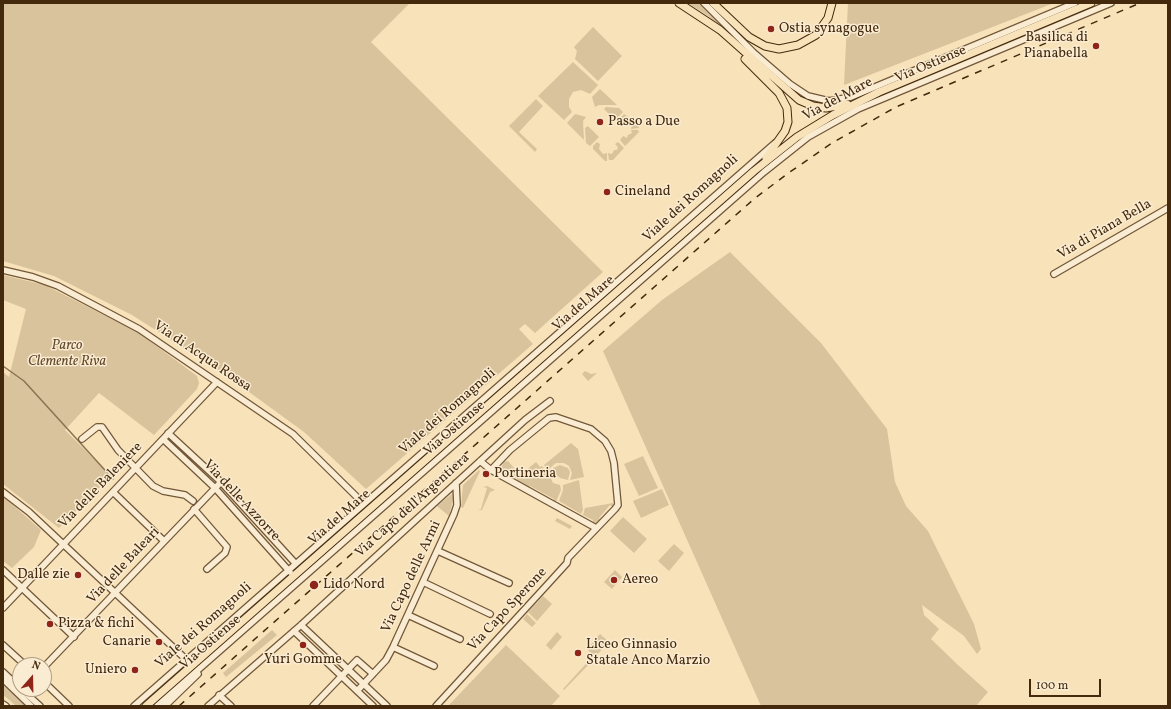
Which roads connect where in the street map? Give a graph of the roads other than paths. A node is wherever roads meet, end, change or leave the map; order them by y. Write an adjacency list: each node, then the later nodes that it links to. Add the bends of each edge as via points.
1 (679, 3): 8 (main road, Viale dei Romagnoli)
2 (704, 3): 5 (street, via 753,52 790,84 808,96 833,101 851,97)
3 (713, 3): 4 (main road, via 750,38 765,46 779,49 798,45 816,35 828,18)
4 (832, 3)
5 (1075, 3)
6 (1091, 3): 9 (main road, Via del Mare)
7 (1112, 3): 42 (street, Via Ostiense, via 863,107 808,137 764,172)
8 (708, 23): 9 (main road, Viale dei Romagnoli, via 720,30 791,94 807,104 818,107 839,106); 10 (main road, Viale dei Romagnoli, via 782,97 788,118)
9 (879, 92): 11 (main road, Via del Mare, via 811,128)
10 (780, 139): 11 (main road, Viale dei Romagnoli); 29 (street, Viale dei Romagnoli)
11 (754, 171): 41 (main road, Via del Mare)
12 (1168, 208): 14 (street, Via di Piana Bella)
13 (3, 270): 15 (street, Via di Acqua Rossa, via 50,283 116,315)
14 (1054, 274)
15 (217, 382): 17 (street, Via delle Baleniere); 29 (street, Via di Acqua Rossa, via 298,438)
16 (550, 400): 20 (street, Via Capo dell'Argentiera)
17 (168, 433): 19 (street, Via delle Baleniere); 23 (street, Via delle Azzorre)
18 (82, 439): 21 (street, via 97,427 102,427 116,448)
19 (163, 439): 21 (street, Via delle Baleniere); 25 (street, Via delle Azzorre)
20 (480, 461): 22 (street); 24 (street, Via Capo dell'Argentiera)
21 (136, 468): 27 (street, Via delle Baleniere); 28 (street, via 155,487 185,495)
22 (491, 470): 31 (street); 31 (street, Via Capo Sperone, via 510,450 549,418 593,430 605,441 612,453 619,500 617,508)
23 (221, 482): 25 (street, Via delle Baleari); 34 (street, Via delle Azzorre)
24 (456, 483): 35 (street, Via Capo delle Armi, via 456,511); 50 (street, Via Capo dell'Argentiera)
25 (215, 488): 30 (street, Via delle Baleari); 36 (street, Via delle Azzorre)
26 (3, 492): 33 (street)
27 (113, 492): 32 (street); 33 (street, Via delle Baleniere)
28 (193, 501)
29 (363, 503): 37 (street, Viale dei Romagnoli)
30 (194, 509): 32 (street, Via delle Baleari); 38 (street, via 227,547 225,553)
31 (596, 528): 87 (street, Via Capo Sperone)
32 (164, 541): 46 (street, Via delle Baleari)
33 (62, 544): 45 (street, Via delle Baleniere); 46 (street)
34 (279, 545): 36 (street); 37 (street, Via delle Azzorre)
35 (438, 551): 43 (street, Via Capo delle Armi); 44 (street)
36 (272, 552): 39 (street, Via delle Azzorre)
37 (295, 563): 39 (street, Viale dei Romagnoli)
38 (207, 569)
39 (288, 569): 41 (street, Via delle Azzorre); 58 (street, Viale dei Romagnoli)
40 (3, 570): 45 (street)
41 (293, 576): 42 (street, Via delle Azzorre); 59 (main road, Via del Mare)
42 (299, 582): 60 (street, Via Ostiense)
43 (423, 582): 48 (street); 49 (street, Via Capo delle Armi)
44 (509, 583)
45 (22, 587): 47 (street, Via delle Baleniere); 52 (street)
46 (114, 593): 52 (street, Via delle Baleari); 58 (street)
47 (3, 608)
48 (490, 614)
49 (408, 615): 53 (street); 55 (street, Via Capo delle Armi)
50 (300, 625): 51 (street, Via Capo dell'Argentiera); 62 (street)
51 (294, 631): 65 (street); 71 (street, Via Capo dell'Argentiera)
52 (74, 637): 57 (street, Via delle Baleari)
53 (460, 639)
54 (3, 645): 56 (street)
55 (393, 647): 61 (street); 64 (street, Via Capo delle Armi, via 386,660)
56 (16, 657)
57 (52, 659)
58 (185, 660): 59 (street); 79 (street, Viale dei Romagnoli)
59 (192, 665): 80 (main road, Via del Mare)
60 (203, 666): 74 (street, via 190,684); 81 (street, Via Ostiense)
61 (434, 666)
62 (348, 669): 64 (street, via 357,660); 65 (street); 68 (street)
63 (3, 672): 67 (street)
64 (373, 674): 68 (street, Via Capo delle Armi)
65 (341, 676): 70 (street); 84 (street)
66 (3, 679): 72 (street)
67 (12, 680)
68 (364, 684): 70 (street, Via Capo delle Armi); 86 (street)
69 (52, 690): 78 (street)
70 (357, 691): 85 (street)
71 (219, 695): 82 (street, Via Capo dell'Argentiera); 83 (street)
72 (27, 698): 76 (street); 77 (street)
73 (3, 704): 75 (street)
74 (166, 705)
75 (6, 706)
76 (31, 706)
77 (40, 706)
78 (69, 706)
79 (134, 706)
80 (146, 706)
81 (157, 706)
82 (208, 706)
83 (231, 706)
84 (313, 706)
85 (373, 706)
86 (387, 706)
87 (436, 706)

